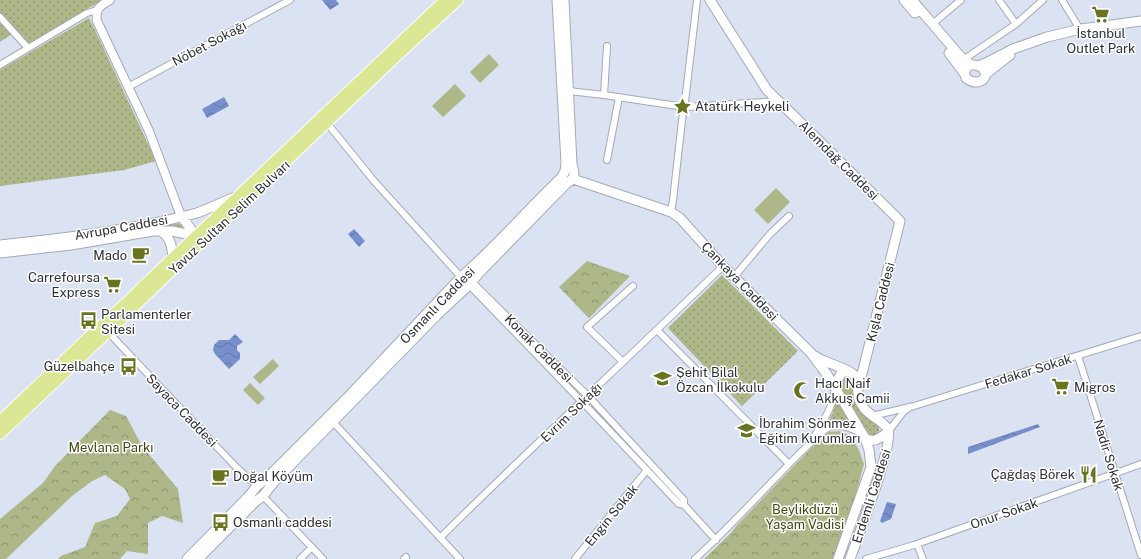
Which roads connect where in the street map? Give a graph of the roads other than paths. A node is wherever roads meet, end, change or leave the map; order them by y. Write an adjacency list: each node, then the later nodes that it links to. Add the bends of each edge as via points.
1 (110, 0): 16 (street)
2 (290, 0): 28 (street, Nöbet Sokağı)
3 (445, 0): 37 (main road, Yavuz Sultan Selim Bulvarı)
4 (458, 0): 34 (main road, Yavuz Sultan Selim Bulvarı)
5 (557, 0): 36 (main road, via 566,163)
6 (564, 0): 36 (main road, via 572,164)
7 (697, 0): 33 (street)
8 (710, 0): 32 (main road, Alemdağ Caddesi, via 767,90)
9 (904, 0): 26 (main road)
10 (912, 0): 24 (main road, via 960,56)
11 (918, 0): 18 (street)
12 (961, 0): 18 (street)
13 (1000, 0): 20 (street)
14 (1043, 0): 20 (street)
15 (1062, 0): 21 (street)
16 (97, 10): 23 (street, via 87,13); 28 (street, via 97,21)
17 (0, 17): 23 (street)
18 (936, 21): 24 (street)
19 (1141, 22): 21 (main road)
20 (1016, 24): 24 (street)
21 (1081, 31): 24 (main road, via 1026,44 982,65); 27 (main road, via 1027,47 1007,57)
22 (607, 46): 30 (street)
23 (28, 48): 25 (street)
24 (970, 63): 26 (main road); 27 (main road, via 982,67)
25 (0, 65)
26 (964, 73): 27 (main road, via 968,80 978,83)
27 (986, 74)
28 (128, 87): 39 (street, via 149,131)
29 (569, 91): 30 (street)
30 (604, 95): 31 (street)
31 (618, 97): 33 (street, via 678,106 680,103); 35 (street)
32 (779, 101): 33 (street); 41 (main road, Alemdağ Caddesi)
33 (685, 107): 38 (street)
34 (327, 124): 43 (main road, Yavuz Sultan Selim Bulvarı); 48 (street, via 374,181)
35 (607, 160)
36 (569, 175): 38 (main road, Çankaya Caddesi); 48 (main road, Osmanlı Caddesi); 50 (main road, Osmanlı Caddesi, via 567,183)
37 (238, 195): 39 (main road, Avrupa Caddesi, via 207,209); 43 (main road, Yavuz Sultan Selim Bulvarı)
38 (671, 212): 47 (main road, Çankaya Caddesi, via 680,218)
39 (181, 216): 43 (main road); 44 (main road, Avrupa Caddesi, via 128,228)
40 (789, 216): 49 (street, via 770,234)
41 (900, 221): 59 (main road, Kışla Caddesi)
42 (162, 231): 43 (main road, Avrupa Caddesi, via 179,232); 45 (main road, Avrupa Caddesi); 46 (main road, via 171,242)
43 (199, 239): 46 (main road, Yavuz Sultan Selim Bulvarı); 53 (main road, Yavuz Sultan Selim Bulvarı)
44 (0, 245)
45 (0, 253)
46 (173, 258): 53 (main road, Yavuz Sultan Selim Bulvarı, via 127,302)
47 (723, 266): 49 (main road, Çankaya Caddesi); 52 (street, Evrim Sokağı)
48 (461, 277): 50 (main road, via 462,286); 75 (main road, Osmanlı Caddesi, via 347,398)
49 (734, 277): 55 (main road, Çankaya Caddesi)
50 (470, 283): 61 (street, Konak Caddesi); 62 (street, Konak Caddesi); 66 (main road, Osmanlı Caddesi)
51 (633, 286): 57 (street, via 587,327)
52 (657, 330): 57 (street, Evrim Sokağı); 71 (street)
53 (102, 331): 65 (main road, Yavuz Sultan Selim Bulvarı); 68 (main road, Yavuz Sultan Selim Bulvarı); 75 (street, Sayaca Caddesi)
54 (1141, 336): 56 (street, Fedakar Sokak)
55 (811, 353): 58 (main road); 60 (main road, Çankaya Caddesi)
56 (1078, 356): 63 (street, Fedakar Sokak); 74 (street, Nadir Sokak)
57 (623, 362): 61 (street, Evrim Sokağı)
58 (848, 372): 59 (main road, via 857,378); 60 (main road, via 842,372)
59 (859, 383): 64 (main road, via 860,402)
60 (835, 387): 69 (main road, Çankaya Caddesi); 70 (street, via 834,399)
61 (588, 396): 62 (street, Evrim Sokağı); 77 (street, Konak Caddesi, via 684,500)
62 (582, 402): 73 (street, Konak Caddesi); 78 (street, Evrim Sokağı)
63 (914, 406): 64 (street, Fedakar Sokak); 67 (street, via 904,411)
64 (872, 416): 67 (main road, via 883,423)
65 (0, 421)
66 (333, 422): 76 (main road, Osmanlı Caddesi); 78 (street)
67 (888, 432): 69 (main road, via 875,440); 90 (main road, Erdemli Caddesi, via 883,466)
68 (0, 434)
69 (865, 438): 70 (street, via 853,429 834,426); 89 (main road, Erdemli Caddesi, via 871,467)
70 (810, 444): 71 (street)
71 (789, 464): 79 (street)
72 (1141, 464): 74 (street, Onur Sokak)
73 (646, 470): 77 (street, Konak Caddesi, via 679,504); 87 (street, Engin Sokak)
74 (1115, 474): 80 (street, Onur Sokak); 82 (street, Nadir Sokak)
75 (256, 487): 76 (main road, via 265,488); 83 (main road, Osmanlı Caddesi)
76 (263, 495): 81 (street); 83 (main road, Osmanlı Caddesi)
77 (684, 505): 79 (street, Konak Caddesi)
78 (440, 538): 86 (street)
79 (716, 540): 88 (street)
80 (917, 544): 91 (street, Onur Sokak); 92 (street)
81 (312, 547): 84 (street); 85 (street)
82 (1141, 555)
83 (196, 556)
84 (300, 559)
85 (322, 559)
86 (460, 559)
87 (575, 559)
88 (695, 559)
89 (838, 559)
90 (850, 559)
91 (866, 559)
92 (923, 559)

